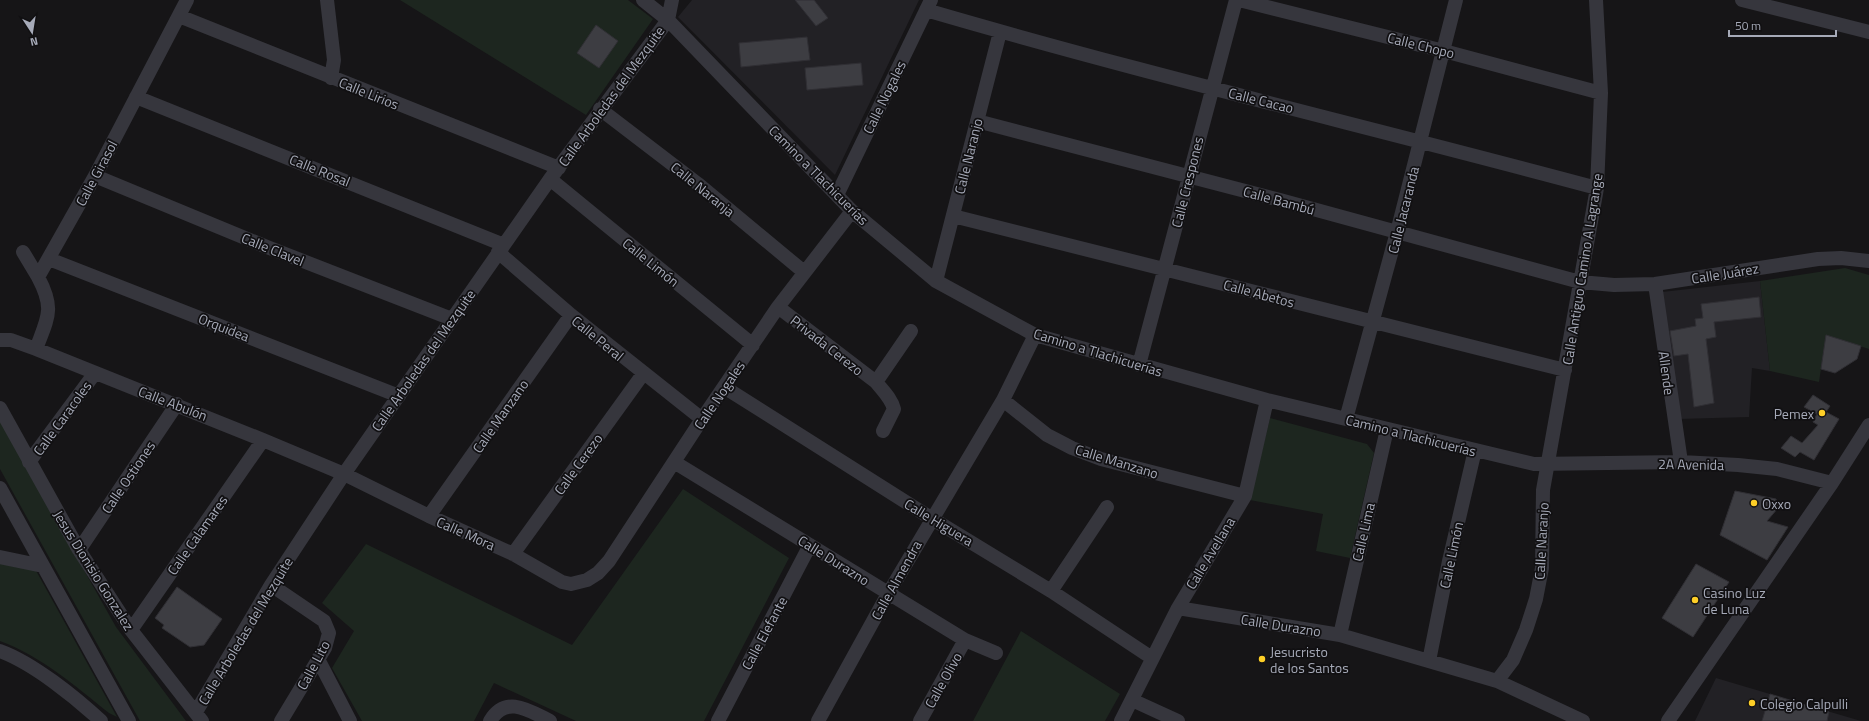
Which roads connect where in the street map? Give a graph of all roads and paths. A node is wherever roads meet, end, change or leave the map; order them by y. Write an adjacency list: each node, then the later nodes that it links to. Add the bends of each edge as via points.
1 (187, 0): 11 (street, Calle Girasol)
2 (327, 0): 16 (street, via 334,60)
3 (643, 0): 12 (street, Camino a Tlachicuerías)
4 (672, 0): 12 (street)
5 (1236, 0): 17 (street, Calle Crespones)
6 (1239, 0): 15 (street, Calle Chopo)
7 (1456, 0): 15 (street, Calle Jacaranda)
8 (1596, 0): 18 (street, Calle Antiguo Camino A Lagrange)
9 (1742, 0): 14 (street)
10 (928, 5): 13 (street, Calle Cacao); 28 (street, Calle Nogales)
11 (179, 16): 16 (street, Calle Lirios); 19 (street, Calle Girasol)
12 (668, 20): 20 (street, Calle Arboledas del Mezquite); 28 (street, Camino a Tlachicuerías)
13 (1000, 32): 17 (street, Calle Cacao); 21 (street, Calle Naranjo)
14 (1869, 32)
15 (1444, 51): 18 (street, Calle Chopo); 22 (street, Calle Jacaranda)
16 (331, 78): 23 (street, Calle Lirios)
17 (1212, 88): 22 (street, Calle Cacao); 25 (street, Calle Crespones)
18 (1601, 93): 27 (street, Calle Antiguo Camino A Lagrange)
19 (136, 98): 24 (street, Calle Girasol); 32 (street, Calle Rosal)
20 (600, 109): 23 (street, Calle Arboledas del Mezquite); 37 (street, Calle Naranja, via 698,184)
21 (977, 121): 25 (street, Calle Bambú); 30 (street, Calle Naranjo)
22 (1420, 141): 27 (street, Calle Cacao); 31 (street, Calle Jacaranda)
23 (559, 168): 26 (street, Calle Arboledas del Mezquite)
24 (95, 176): 34 (street, Calle Girasol); 44 (street, Calle Clavel)
25 (1188, 176): 31 (street, Calle Bambú); 36 (street, Calle Crespones)
26 (550, 179): 32 (street, Calle Arboledas del Mezquite); 49 (street, Calle Limón)
27 (1597, 188): 40 (street, Calle Antiguo Camino A Lagrange)
28 (837, 195): 29 (street, Camino a Tlachicuerías)
29 (852, 210): 37 (street, Calle Nogales); 39 (street, Camino a Tlachicuerías)
30 (953, 216): 36 (street, Calle Abetos); 39 (street, Calle Naranjo)
31 (1397, 232): 40 (street, Calle Bambú); 45 (street, Calle Jacaranda)
32 (501, 248): 43 (street, Calle Peral); 44 (street, Calle Arboledas del Mezquite)
33 (23, 252): 38 (street)
34 (49, 259): 38 (street, Calle Girasol); 57 (street, Orquidea)
35 (1869, 260): 41 (street, Calle Juárez, via 1818,259)
36 (1165, 268): 45 (street, Calle Abetos); 51 (street, Calle Crespones)
37 (804, 272): 42 (street, Calle Nogales)
38 (38, 277): 50 (street, via 49,305 47,320)
39 (936, 281): 47 (street, Camino a Tlachicuerías)
40 (1580, 282): 41 (street, Calle Juárez, via 1614,285); 52 (street, Calle Antiguo Camino A Lagrange)
41 (1655, 284): 71 (street, Allende)
42 (778, 307): 49 (street, Calle Nogales); 55 (street, Privada Cerezo)
43 (571, 315): 54 (street, Calle Peral); 78 (street, Calle Manzano)
44 (452, 319): 57 (street, Calle Arboledas del Mezquite)
45 (1373, 323): 52 (street, Calle Abetos); 63 (street, Calle Jacaranda)
46 (911, 331): 55 (street, Privada Cerezo)
47 (1035, 335): 51 (street, Camino a Tlachicuerías); 58 (street, Calle Almendra)
48 (0, 340): 50 (street, Calle Abulón, via 11,340)
49 (753, 345): 56 (street, Calle Nogales)
50 (36, 349): 53 (street, Calle Abulón)
51 (1139, 365): 59 (street, Camino a Tlachicuerías)
52 (1565, 370): 72 (street, Calle Antiguo Camino A Lagrange)
53 (94, 373): 60 (street, Calle Abulón); 69 (street, Calle Caracoles)
54 (642, 374): 62 (street, Calle Peral); 82 (street, Calle Cerezo)
55 (876, 382): 66 (street, Privada Cerezo, via 892,401 894,408)
56 (724, 387): 62 (street, Calle Nogales); 79 (street, Calle Higuera)
57 (399, 396): 73 (street, Calle Arboledas del Mezquite)
58 (1003, 400): 76 (street, Calle Manzano, via 1047,435 1072,448 1101,459); 79 (street, Calle Almendra)
59 (1267, 400): 63 (street, Camino a Tlachicuerías); 76 (street, Calle Avellana)
60 (177, 404): 67 (street, Calle Abulón); 81 (street, Calle Ostiones)
61 (0, 408): 69 (street, Jesus Dionisio Gonzalez)
62 (702, 419): 70 (street, Calle Nogales)
63 (1346, 419): 65 (street, Camino a Tlachicuerías)
64 (1869, 425): 74 (street)
65 (1387, 429): 68 (street, Camino a Tlachicuerías); 91 (street, Calle Lima)
66 (883, 431)
67 (263, 440): 73 (street, Calle Abulón); 90 (street, Calle Calamares)
68 (1475, 450): 72 (street, Camino a Tlachicuerías, via 1534,464); 97 (street, Calle Limón)
69 (30, 462): 81 (street, Jesus Dionisio Gonzalez)
70 (674, 462): 80 (street, Calle Durazno); 85 (street, Calle Nogales, via 609,561)
71 (1681, 462): 72 (street, 2A Avenida); 74 (street, 2A Avenida, via 1777,469)
72 (1548, 464): 98 (street, Calle Naranjo, via 1543,490 1542,568 1536,599 1513,660)
73 (344, 474): 78 (street, Calle Mora); 86 (street, Calle Arboledas del Mezquite)
74 (1832, 483): 113 (street)
75 (0, 488): 84 (street)
76 (1245, 496): 89 (street, Calle Avellana)
77 (1107, 507): 87 (street)
78 (429, 516): 82 (street, Calle Mora)
79 (931, 518): 87 (street, Calle Higuera); 88 (street, Calle Almendra)
80 (810, 546): 88 (street, Calle Durazno); 101 (street, Calle Elefante)
81 (79, 550): 90 (street, Jesus Dionisio Gonzalez)
82 (513, 554): 85 (street, Calle Mora, via 562,582 571,584)
83 (0, 558): 84 (street)
84 (43, 566): 103 (street)
85 (587, 580)
86 (271, 585): 96 (street, Calle Lito, via 324,621 329,633 325,648); 100 (street, Calle Arboledas del Mezquite)
87 (1051, 591): 95 (street, Calle Higuera)
88 (888, 594): 92 (street, Calle Durazno); 108 (street, Calle Almendra)
89 (1178, 608): 91 (street, Calle Durazno); 95 (street, Calle Avellana)
90 (131, 630): 100 (street, Jesus Dionisio Gonzalez)
91 (1340, 634): 97 (street, Calle Durazno)
92 (965, 640): 94 (street, Calle Durazno); 109 (street, Calle Olivo)
93 (0, 651): 102 (street, via 71,695)
94 (996, 653)
95 (1152, 658): 99 (street, Calle Avellana)
96 (318, 659): 104 (street, Calle Lito); 105 (street)
97 (1429, 660): 98 (street, Calle Durazno)
98 (1498, 682): 112 (street, Calle Durazno)
99 (1132, 700): 110 (street, Calle Avellana); 111 (street)
100 (199, 716)
101 (721, 720)
102 (101, 721)
103 (129, 721)
104 (281, 721)
105 (350, 721)
106 (490, 721): 107 (street, via 506,707 522,707)
107 (550, 721)
108 (818, 721)
109 (920, 721)
110 (1121, 721)
111 (1178, 721)
112 (1583, 721)
113 (1668, 721)

